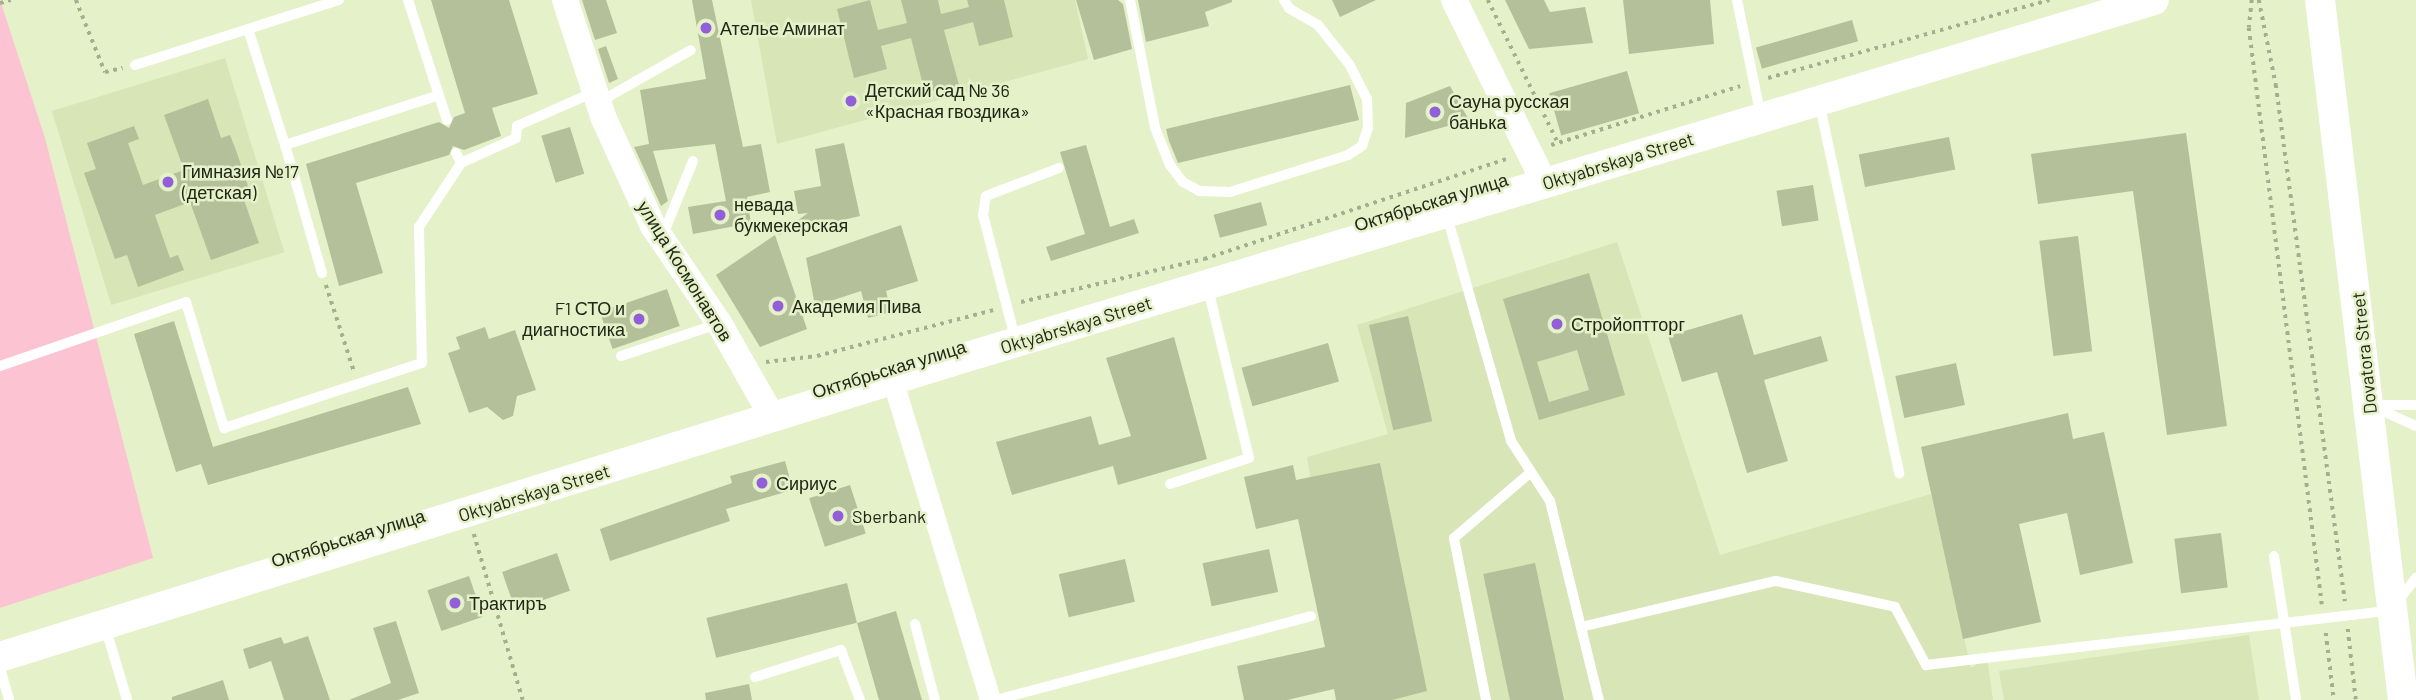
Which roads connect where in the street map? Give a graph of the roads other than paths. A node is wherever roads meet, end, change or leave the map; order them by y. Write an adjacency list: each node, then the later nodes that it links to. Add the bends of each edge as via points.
1 (340, 0): 11 (lane)
2 (408, 0): 15 (lane)
3 (565, 0): 14 (street, улица Космонавтов)
4 (1130, 0): 5 (lane, via 1155,128 1170,165 1183,182 1199,191 1230,192 1348,155 1362,146 1368,128 1367,99 1349,64 1318,25)
5 (1284, 0)
6 (1454, 0): 23 (street)
7 (1737, 0): 17 (lane)
8 (2102, 0): 17 (main road, Октябрьская улица)
9 (2154, 0): 16 (main road, Oktyabrskaya Street)
10 (2322, 2): 33 (main road, Dovatora Street)
11 (247, 29): 13 (lane); 20 (lane)
12 (691, 50): 18 (lane, via 608,97)
13 (135, 65)
14 (594, 92): 18 (street, улица Космонавтов); 31 (lane, via 517,126 516,138 458,158 419,227 422,363 224,428 186,302)
15 (437, 96): 19 (lane); 20 (lane)
16 (1818, 100): 23 (main road, Oktyabrskaya Street); 38 (lane)
17 (1758, 102): 23 (main road, Октябрьская улица)
18 (604, 119): 25 (street, улица Космонавтов)
19 (447, 120)
20 (285, 145): 26 (lane)
21 (694, 162): 25 (lane)
22 (1059, 169): 29 (lane, via 986,196 983,215)
23 (1542, 176): 24 (main road, Oktyabrskaya Street); 29 (main road, Октябрьская улица)
24 (1446, 213): 27 (main road, Oktyabrskaya Street); 37 (lane, via 1511,441)
25 (661, 240): 28 (street, улица Космонавтов)
26 (322, 273)
27 (1208, 285): 32 (main road, Oktyabrskaya Street); 39 (lane, via 1249,458)
28 (719, 323): 30 (lane); 35 (street, улица Космонавтов)
29 (1013, 330): 35 (main road, Октябрьская улица)
30 (621, 356)
31 (0, 366)
32 (893, 382): 35 (main road, Oktyabrskaya Street); 56 (street)
33 (2369, 405): 34 (lane); 36 (lane); 42 (main road, Dovatora Street)
34 (2416, 405)
35 (770, 413): 46 (main road, Oktyabrskaya Street, via 467,514); 48 (main road, Октябрьская улица)
36 (2416, 426)
37 (1531, 472): 47 (lane, via 1550,501); 58 (lane, via 1454,537)
38 (1899, 473)
39 (1170, 484)
40 (2274, 556): 44 (lane)
41 (2416, 578): 42 (lane)
42 (2391, 610): 44 (lane); 61 (main road, Dovatora Street)
43 (1311, 616): 57 (lane)
44 (2284, 619): 47 (lane, via 1926,665 1895,607 1776,581); 60 (lane)
45 (915, 624): 55 (lane)
46 (105, 626): 49 (main road, Oktyabrskaya Street); 53 (lane)
47 (1581, 627): 59 (lane)
48 (0, 646)
49 (0, 657)
50 (0, 668): 52 (lane)
51 (755, 677): 54 (lane, via 841,650)
52 (9, 700)
53 (127, 700)
54 (860, 700)
55 (935, 700)
56 (990, 700)
57 (996, 700)
58 (1486, 700)
59 (1599, 700)
60 (2296, 700)
61 (2403, 700)

